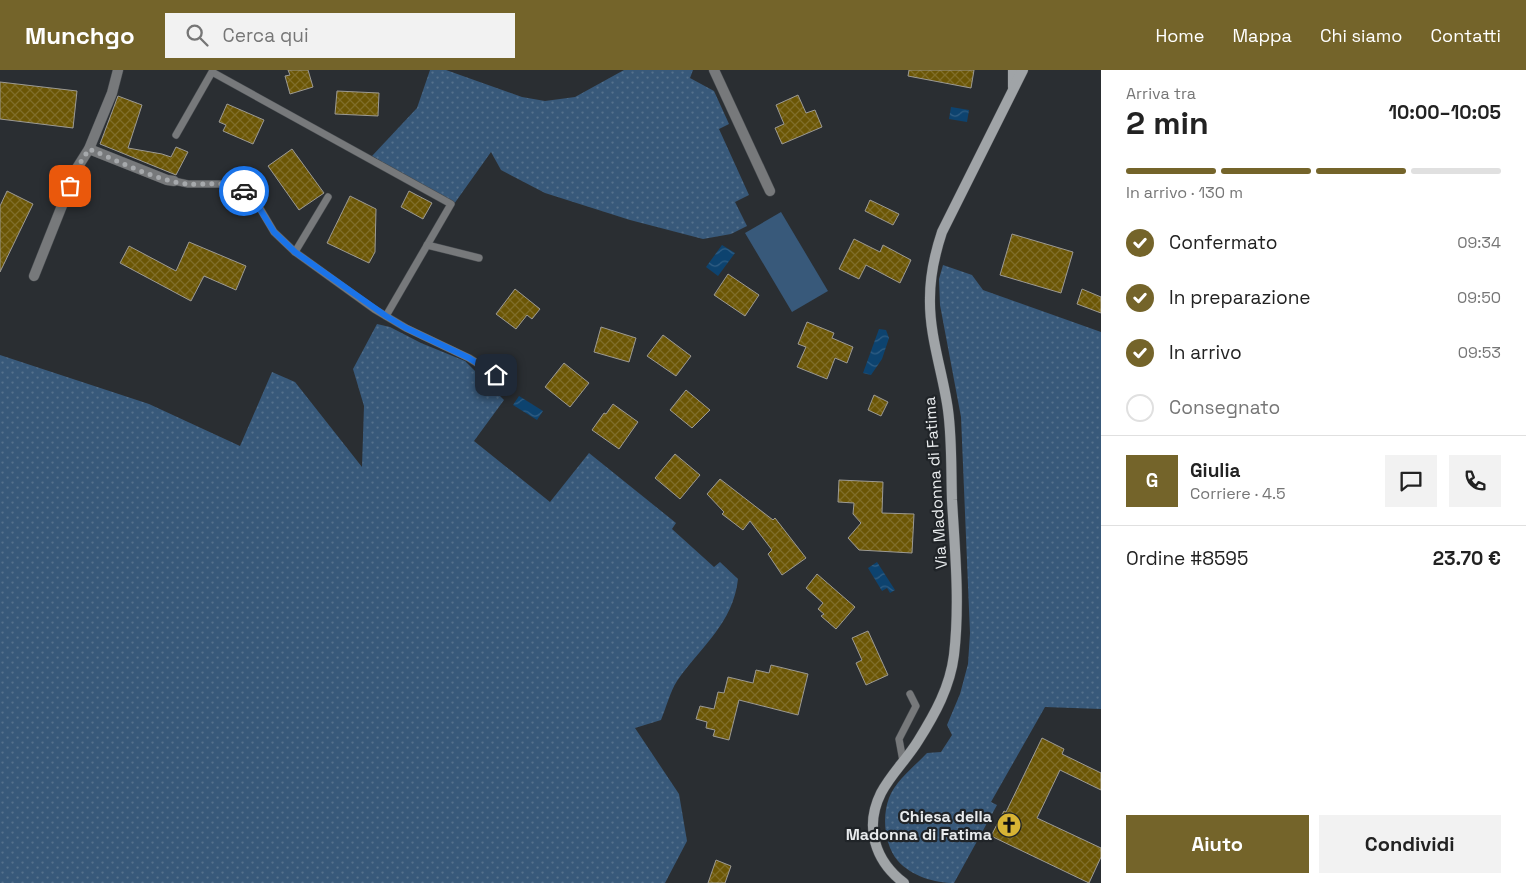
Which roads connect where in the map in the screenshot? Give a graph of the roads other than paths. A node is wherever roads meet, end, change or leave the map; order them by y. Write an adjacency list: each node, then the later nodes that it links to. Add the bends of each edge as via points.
1 (118, 70): 7 (street)
2 (714, 70): 9 (street)
3 (1013, 70): 5 (main road)
4 (1023, 70): 5 (main road, Via Madonna di Fatima)
5 (1013, 88): 18 (main road, Via Madonna di Fatima, via 942,232 931,277 933,335 948,411 956,635 946,689 931,721)
6 (176, 135): 11 (lane, via 212,72 451,204)
7 (89, 149): 8 (street); 14 (street, via 77,168)
8 (174, 182): 12 (lane, via 227,184 242,189 258,206 274,232)
9 (770, 191)
10 (328, 197): 12 (lane)
11 (427, 245): 13 (lane); 15 (lane)
12 (295, 252): 15 (lane)
13 (479, 258)
14 (34, 276)
15 (386, 316): 16 (lane)
16 (496, 375)
17 (910, 694): 18 (lane, via 916,706 899,739)
18 (903, 761): 19 (main road, Via Madonna di Fatima, via 876,805 874,829 881,859)
19 (904, 883)

